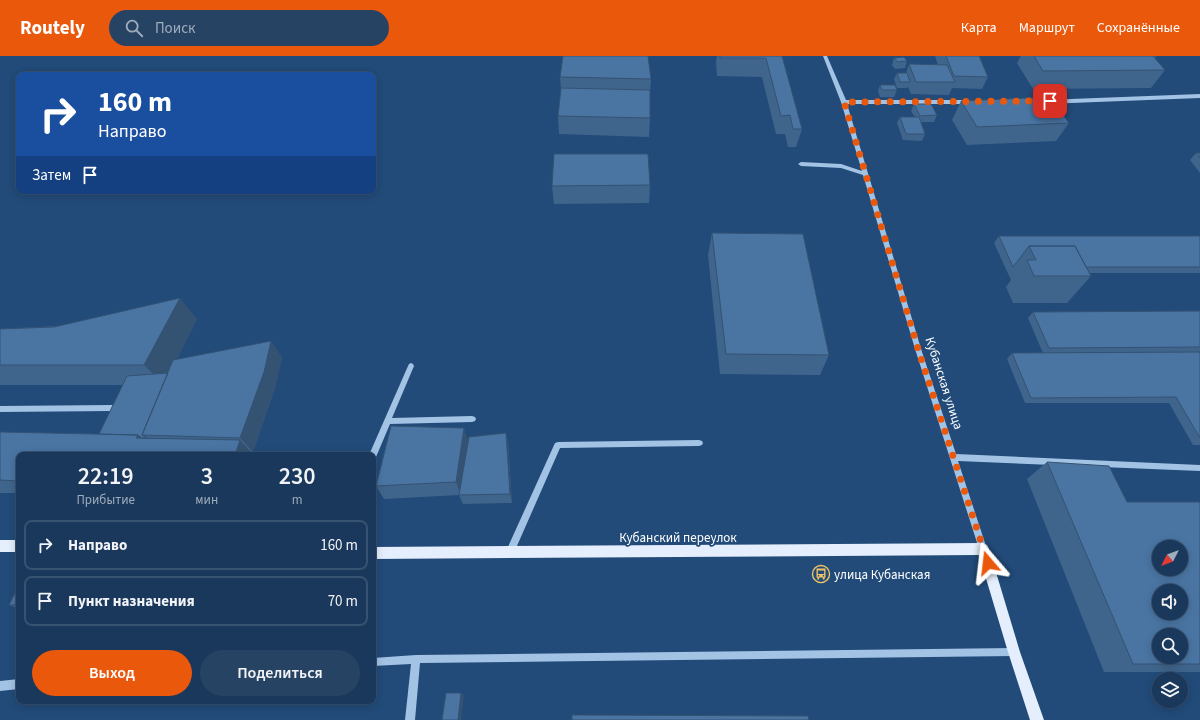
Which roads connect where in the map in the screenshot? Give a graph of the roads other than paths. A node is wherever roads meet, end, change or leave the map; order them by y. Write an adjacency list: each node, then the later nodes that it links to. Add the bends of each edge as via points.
1 (825, 56): 3 (lane, Кубанская улица)
2 (1200, 96): 5 (lane)
3 (844, 102): 4 (lane); 7 (lane, Кубанская улица)
4 (980, 102)
5 (1035, 102)
6 (801, 164): 7 (lane, via 842,166)
7 (866, 174): 15 (lane, Кубанская улица, via 919,352)
8 (410, 366): 12 (lane)
9 (112, 408): 10 (lane)
10 (0, 409)
11 (472, 419): 12 (lane)
12 (388, 421): 14 (lane)
13 (699, 443): 20 (lane, via 558,445)
14 (374, 452)
15 (954, 456): 16 (lane); 19 (lane, Кубанская улица)
16 (1200, 468)
17 (0, 546): 18 (main road)
18 (16, 546)
19 (983, 549): 20 (main road, Кубанский переулок); 22 (main road, Кубанская улица)
20 (510, 552): 21 (main road, Кубанский переулок)
21 (376, 553)
22 (1014, 652): 23 (lane); 28 (main road, Кубанская улица)
23 (416, 659): 24 (lane); 27 (lane)
24 (376, 662)
25 (16, 684): 26 (lane)
26 (0, 686)
27 (410, 720)
28 (1037, 720)

